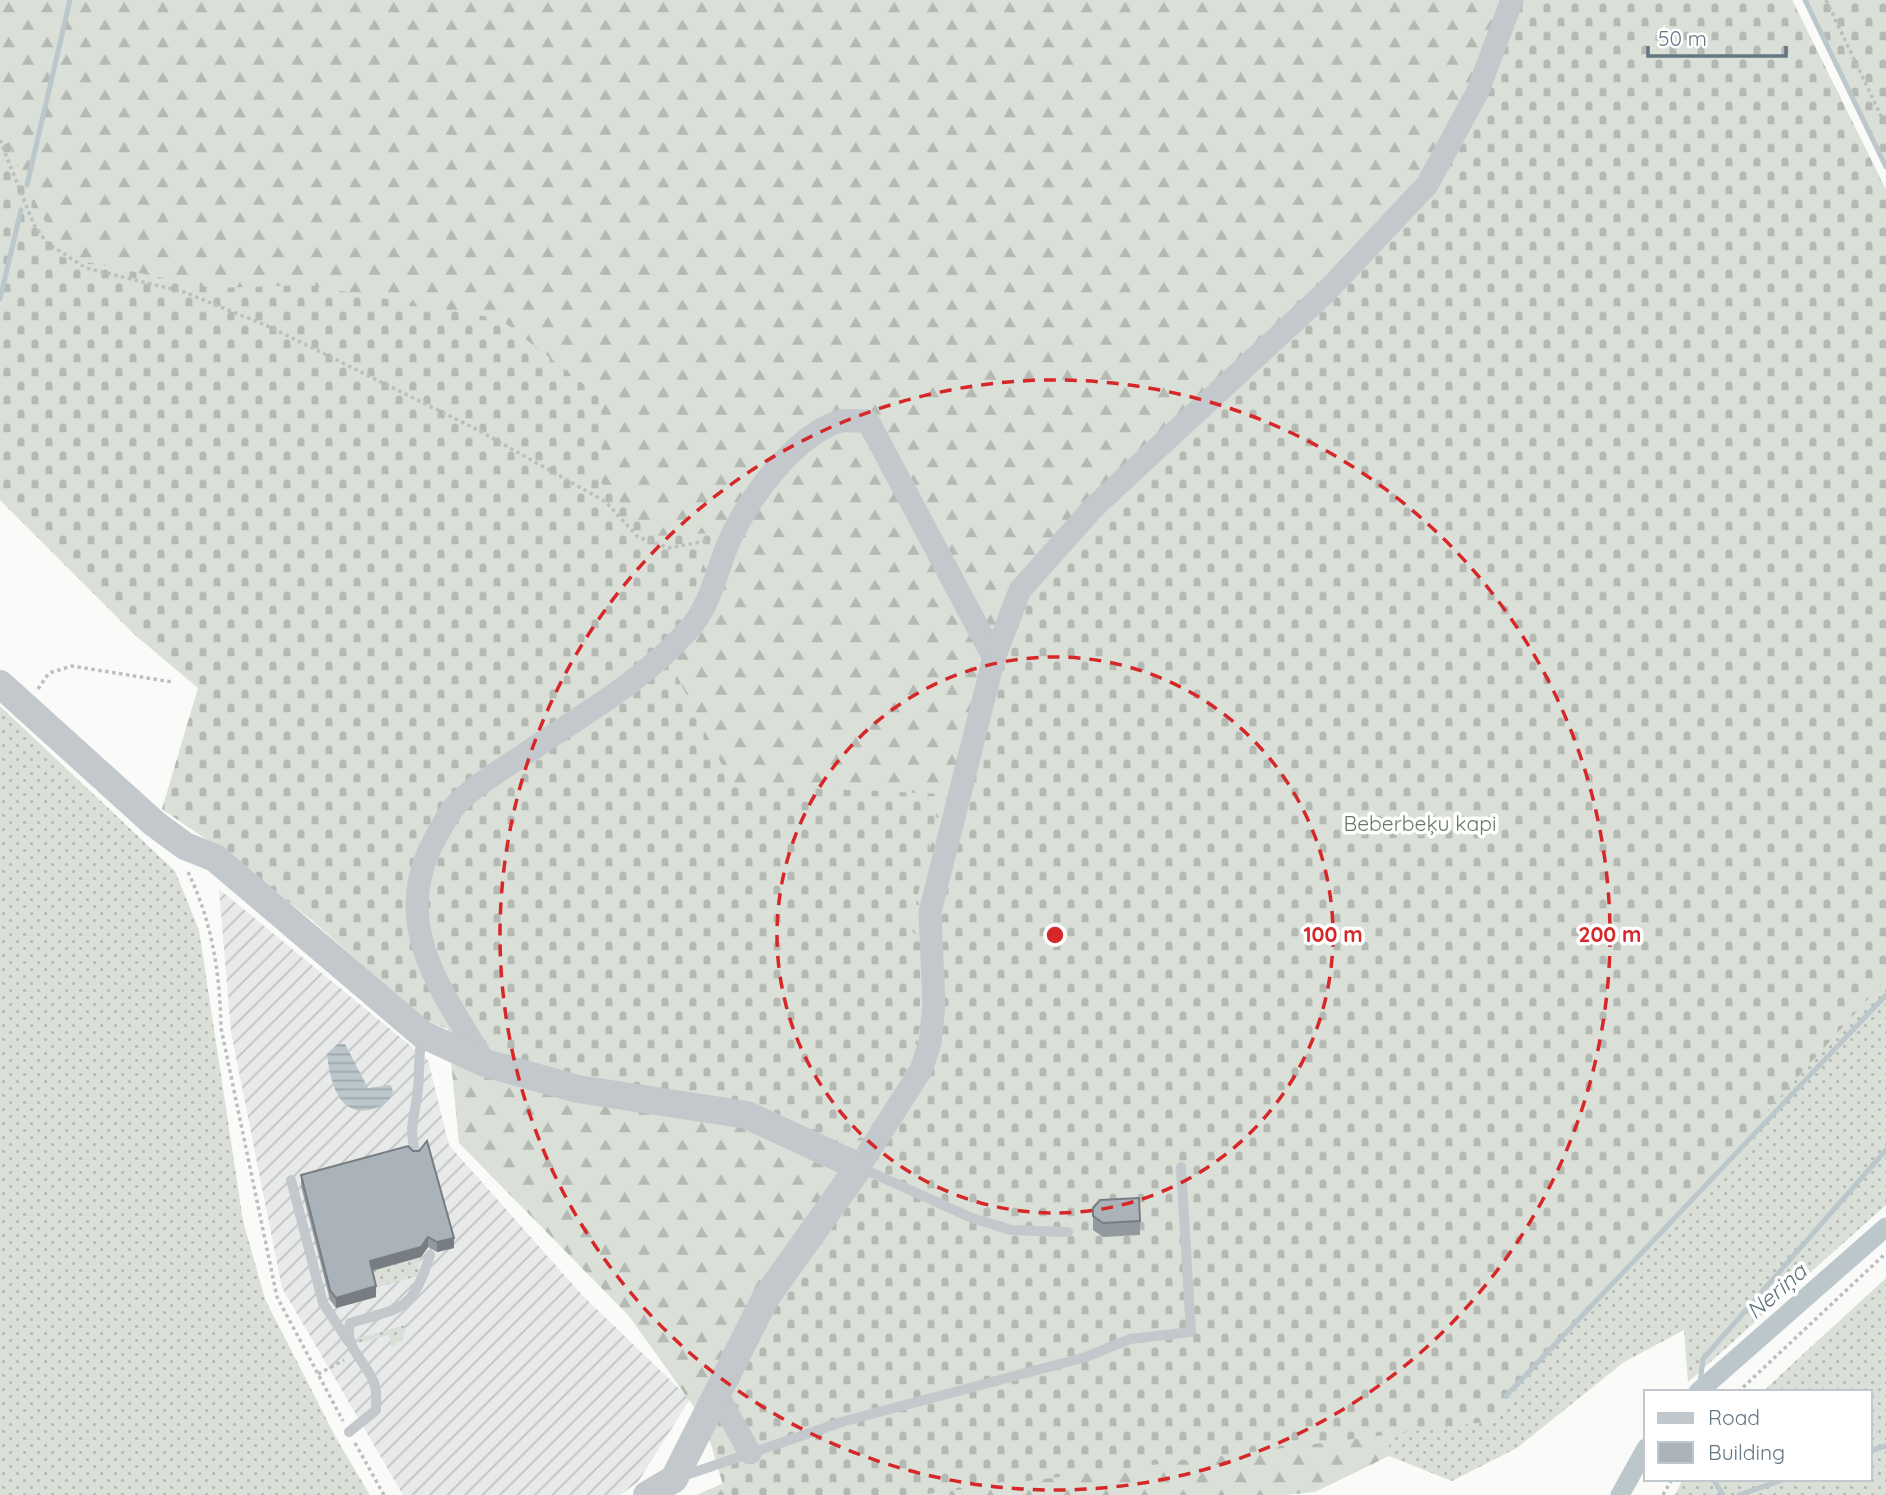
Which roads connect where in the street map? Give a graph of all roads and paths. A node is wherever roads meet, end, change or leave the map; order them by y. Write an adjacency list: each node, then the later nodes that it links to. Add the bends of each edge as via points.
1 (1512, 0): 6 (street, via 1477,93 1427,184 1326,292 1093,508 1020,590)
2 (1826, 0): 3 (path, via 1882,118)
3 (1886, 116)
4 (0, 140): 5 (path, via 34,225 47,243 86,268 184,292 270,327 478,430 606,502 638,537 669,548)
5 (731, 536): 6 (street, via 766,479 807,440 838,421 868,421); 12 (street, via 702,611 690,629 632,681 495,774 452,810 428,854 416,917 422,947 436,980)
6 (994, 658): 14 (street, via 930,912 934,1004 930,1043 920,1070)
7 (172, 682): 9 (path, via 60,668 41,682 36,694)
8 (0, 684): 9 (street)
9 (37, 719): 10 (street)
10 (185, 846): 11 (street, via 215,858); 21 (path, via 184,864 212,939 221,1028 276,1297)
11 (422, 1034): 12 (street); 13 (lane, via 410,1129)
12 (485, 1062): 14 (street, via 578,1089 747,1115)
13 (416, 1154)
14 (859, 1167): 17 (lane, via 972,1218 1012,1230); 23 (street, via 765,1299)
15 (1181, 1167): 25 (lane, via 1191,1332 1130,1339 1086,1357 845,1421)
16 (291, 1180): 20 (lane, via 323,1303)
17 (1068, 1232)
18 (1886, 1253): 22 (path)
19 (430, 1255): 20 (lane, via 419,1289 403,1308 351,1323 348,1333)
20 (354, 1349): 21 (path); 24 (lane, via 375,1385 376,1410)
21 (318, 1374): 24 (path)
22 (1740, 1390)
23 (717, 1394): 25 (street); 26 (street)
24 (349, 1432): 27 (path)
25 (750, 1453): 26 (lane)
26 (674, 1479): 28 (street)
27 (384, 1495)
28 (647, 1495)

